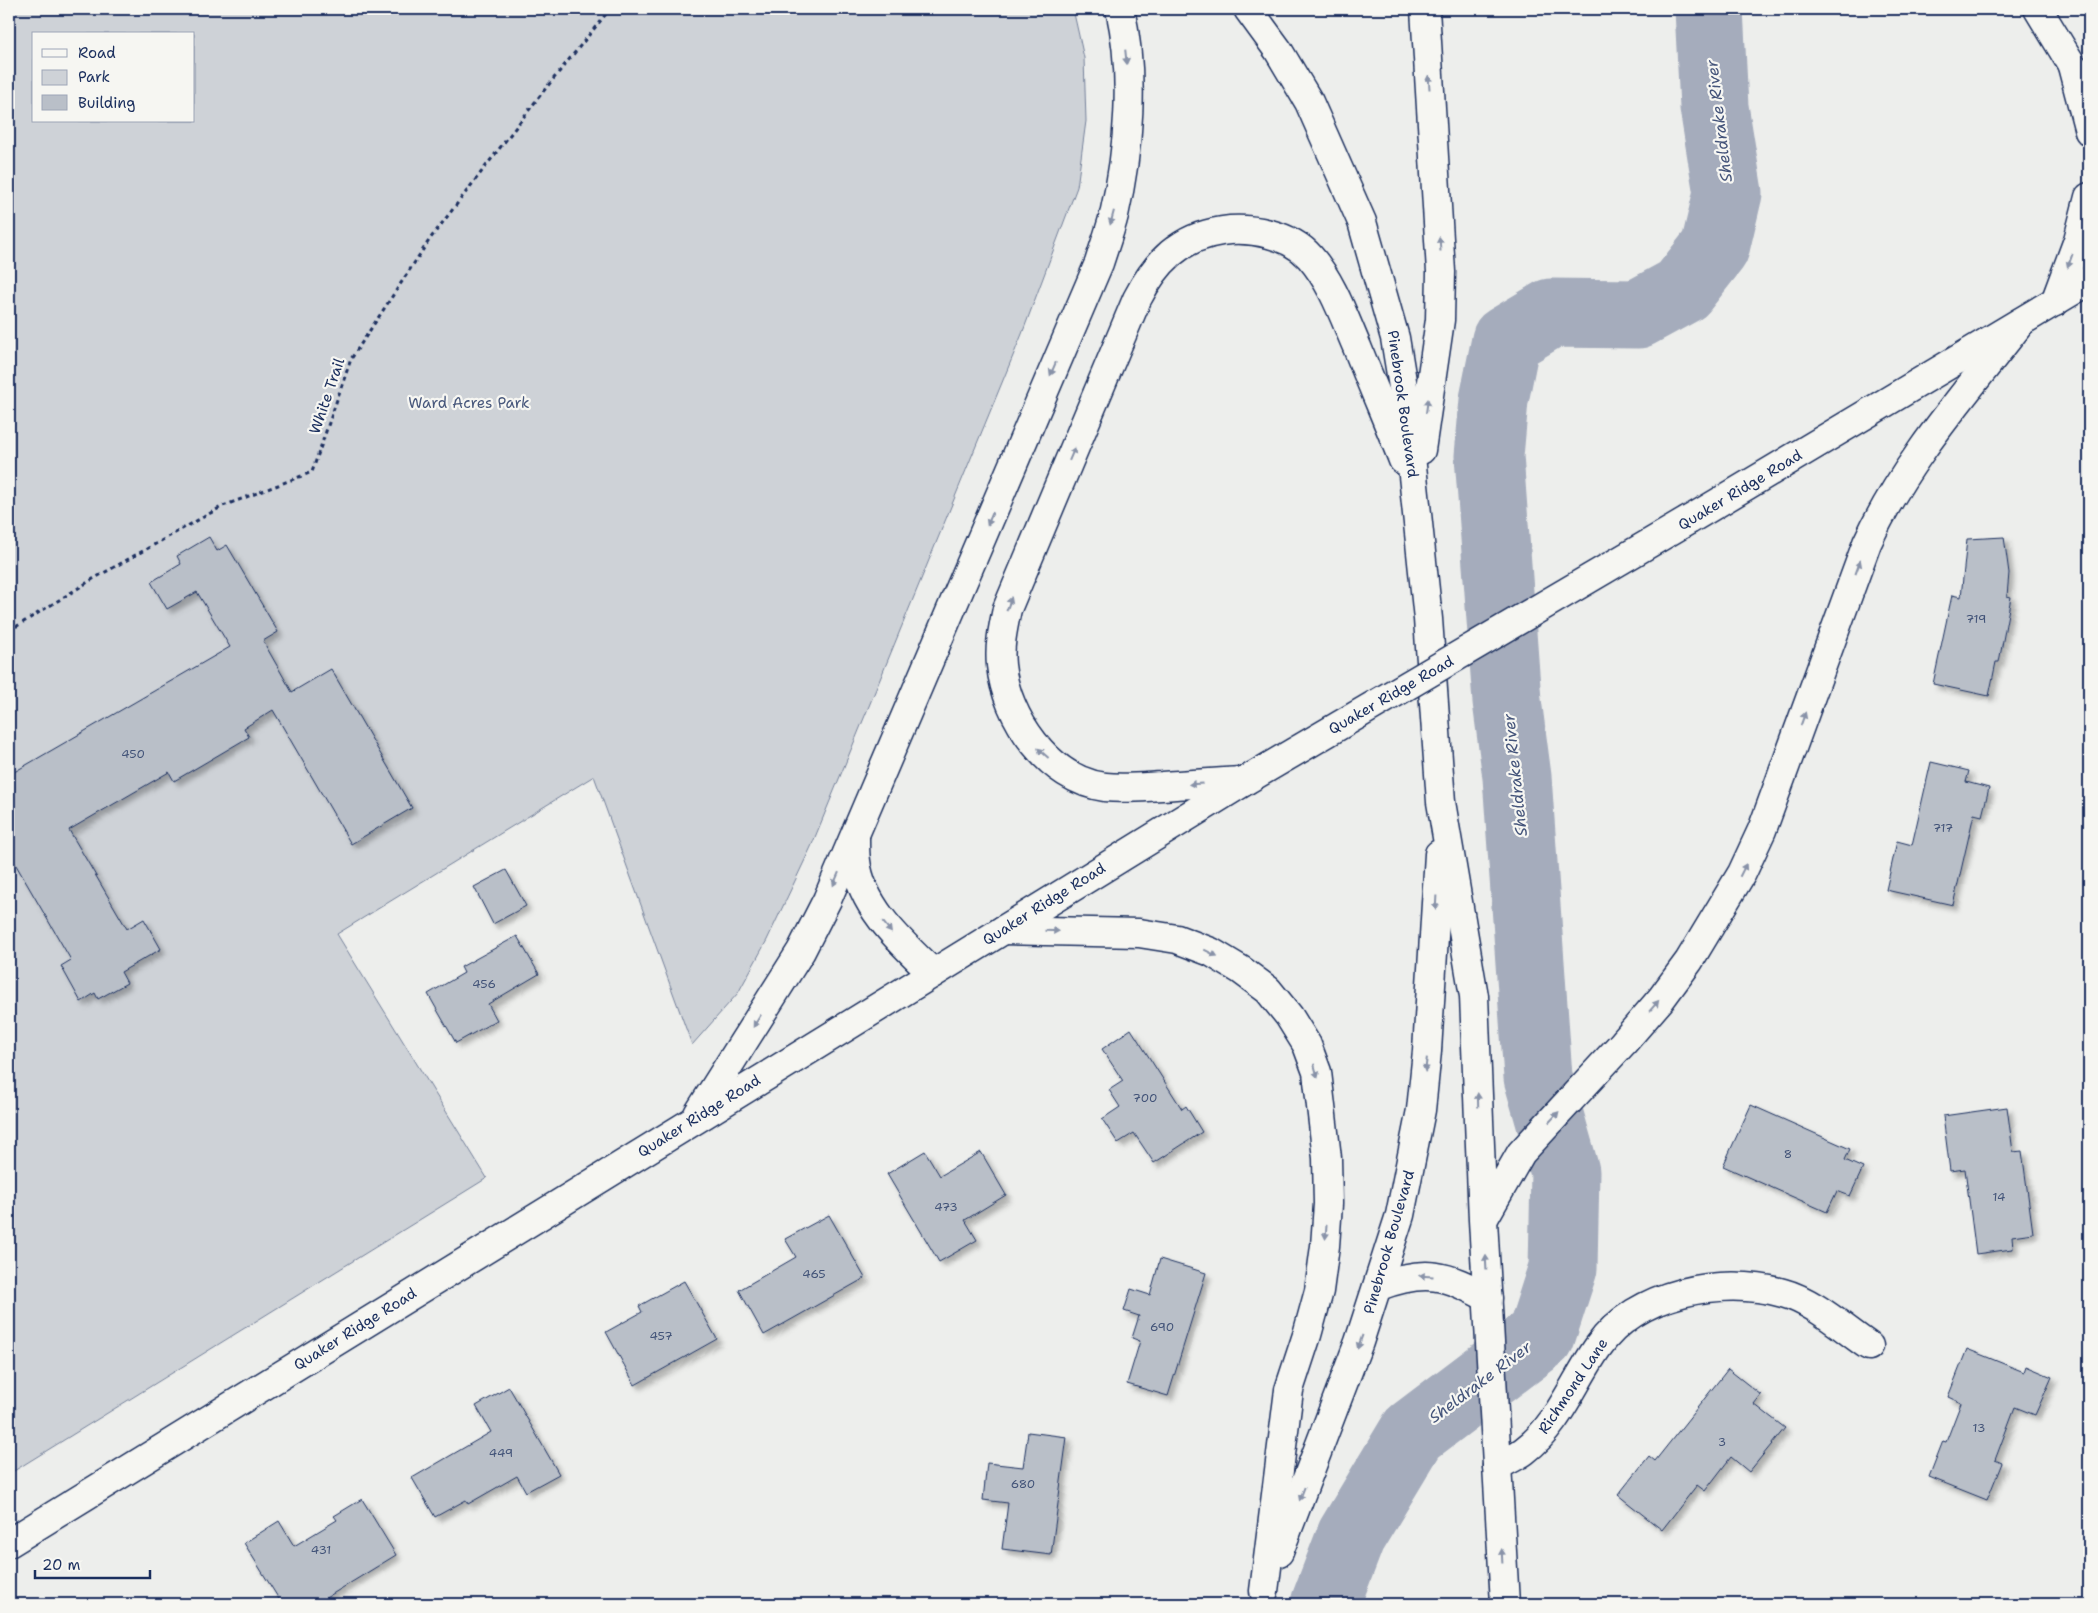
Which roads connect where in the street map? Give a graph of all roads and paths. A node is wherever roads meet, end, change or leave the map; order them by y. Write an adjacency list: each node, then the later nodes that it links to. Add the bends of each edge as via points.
1 (610, 9): 13 (path, White Trail, via 430,238 351,359 312,472 223,506 93,579)
2 (1120, 9): 16 (street, one-way to 16, via 1128,69 1126,129 1113,216 1099,263)
3 (1248, 9): 12 (street, Pinebrook Boulevard, via 1278,50 1309,102 1362,222 1395,338)
4 (1425, 9): 12 (street, one-way to 4, via 1440,320 1441,272)
5 (2038, 9): 6 (street)
6 (2081, 75): 7 (street)
7 (2089, 131)
8 (2089, 197): 10 (street, one-way to 10, via 2078,240)
9 (2089, 281): 10 (street, Quaker Ridge Road)
10 (2055, 302): 11 (street, Quaker Ridge Road)
11 (2021, 322): 14 (street, Quaker Ridge Road, bridge); 20 (street, one-way to 11, via 1521,1154 1623,1043 1689,961 1742,873 1762,830 1880,514 1903,477)
12 (1415, 489): 14 (street, one-way to 12, via 1129,788 1103,787 1078,779 1056,765 1019,723 1007,696 1001,666 1000,639 1007,609 1137,299 1149,276 1166,256 1184,243 1207,233 1232,230 1258,231 1286,239 1309,256 1338,302); 15 (street, Pinebrook Boulevard)
13 (9, 631)
14 (1245, 781): 17 (street, Quaker Ridge Road)
15 (1441, 802): 20 (street, Pinebrook Boulevard, one-way to 15, via 1474,996); 21 (street, Pinebrook Boulevard, one-way to 21, via 1432,994 1420,1110 1400,1215)
16 (855, 834): 18 (street, one-way to 18, via 856,863 877,914 892,934); 19 (street, one-way to 19, via 801,951)
17 (1003, 930): 18 (street, Quaker Ridge Road); 26 (street, one-way to 26, via 1139,933 1177,939 1211,952 1268,990 1289,1016 1317,1072 1327,1158 1325,1246 1319,1291 1289,1390)
18 (933, 973): 19 (street, Quaker Ridge Road)
19 (695, 1119): 25 (street, Quaker Ridge Road)
20 (1483, 1220): 22 (street, Pinebrook Boulevard, one-way to 20)
21 (1379, 1286): 22 (street, one-way to 21, via 1463,1284 1422,1275); 26 (street, Pinebrook Boulevard, one-way to 26)
22 (1488, 1298): 24 (street, Pinebrook Boulevard)
23 (1870, 1346): 24 (street, Richmond Lane, via 1814,1308 1784,1293 1749,1287 1710,1288 1671,1296 1616,1325 1598,1347 1543,1434 1524,1452)
24 (1497, 1466): 27 (street, Pinebrook Boulevard, one-way to 24)
25 (9, 1543)
26 (1262, 1598)
27 (1505, 1604)

